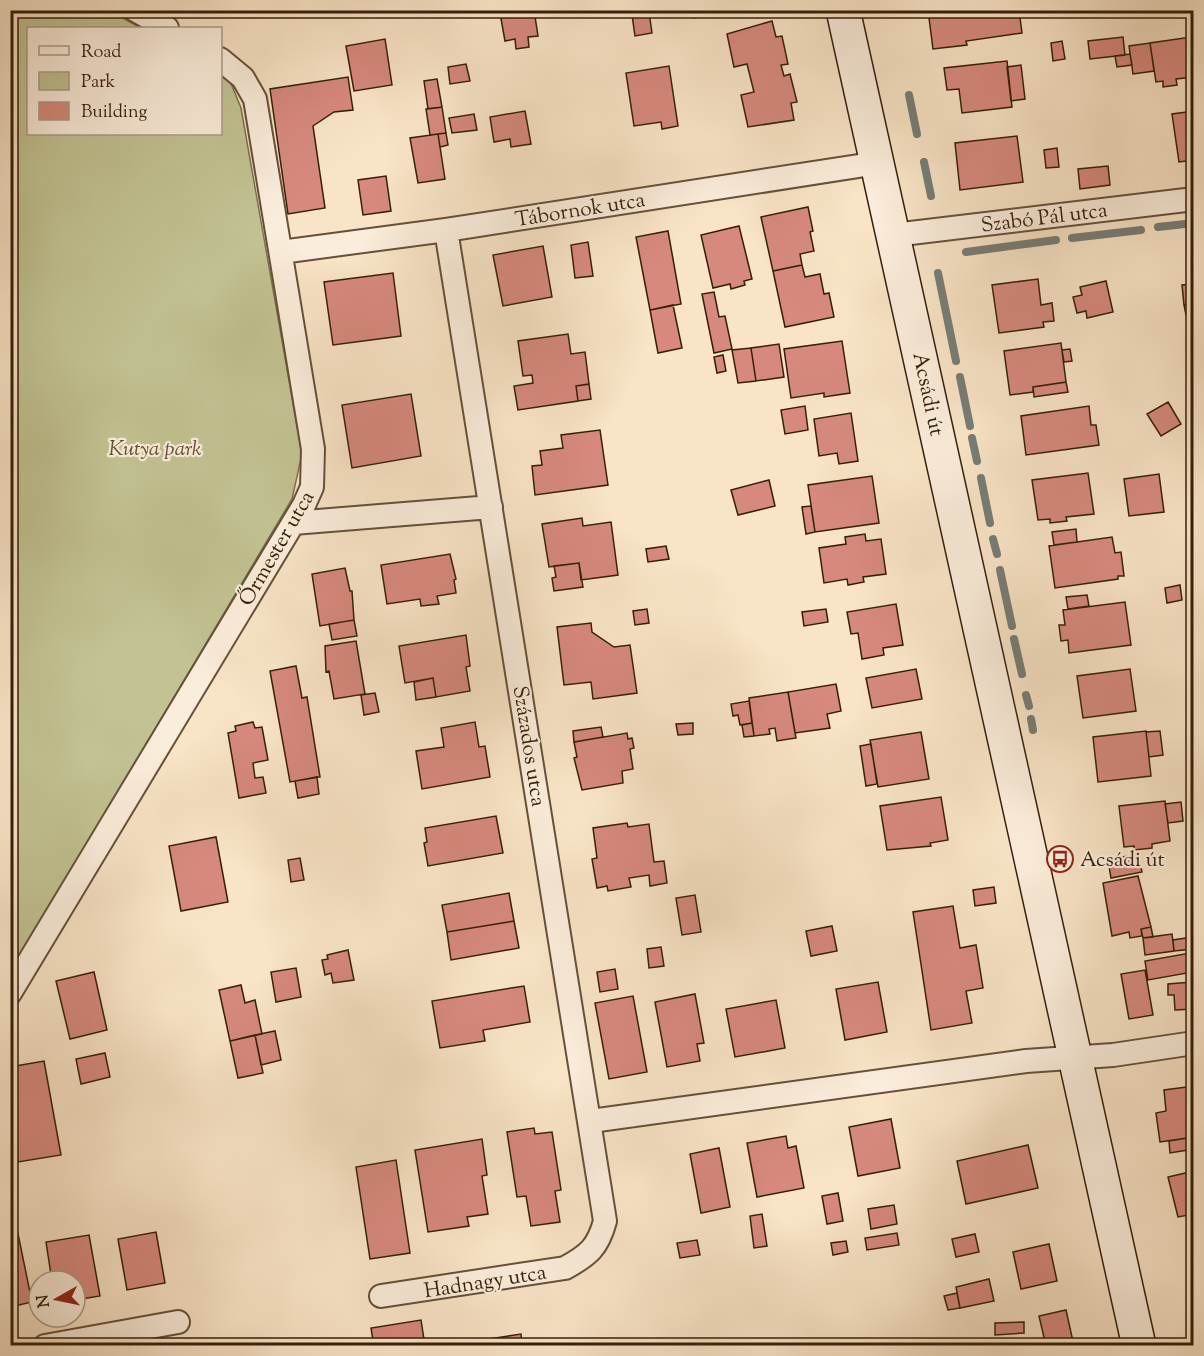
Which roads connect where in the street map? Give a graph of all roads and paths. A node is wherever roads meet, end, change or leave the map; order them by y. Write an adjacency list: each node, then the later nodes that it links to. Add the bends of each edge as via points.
1 (135, 10): 3 (street)
2 (843, 10): 5 (main road, Acsádi út)
3 (165, 27)
4 (222, 61): 9 (street, Őrmester utca, via 243,78 255,99)
5 (878, 163): 7 (street, Tábornok utca); 8 (main road, Acsádi út)
6 (1194, 199): 8 (street, Szabó Pál utca)
7 (446, 230): 9 (street, Tábornok utca); 10 (street, Százados utca)
8 (894, 235): 14 (main road, Acsádi út)
9 (281, 252): 11 (street, Őrmester utca, via 314,468 312,487)
10 (491, 507): 11 (street); 15 (street, Százados utca)
11 (293, 523): 12 (street, Őrmester utca)
12 (10, 993)
13 (1194, 1043): 14 (street)
14 (1075, 1058): 15 (street, via 1026,1060); 20 (main road, Acsádi út)
15 (591, 1121): 16 (street, Százados utca, via 605,1221 600,1240)
16 (586, 1257): 17 (street, Hadnagy utca, via 565,1268 542,1273)
17 (381, 1296)
18 (178, 1322): 19 (street)
19 (45, 1346)
20 (1139, 1346)

